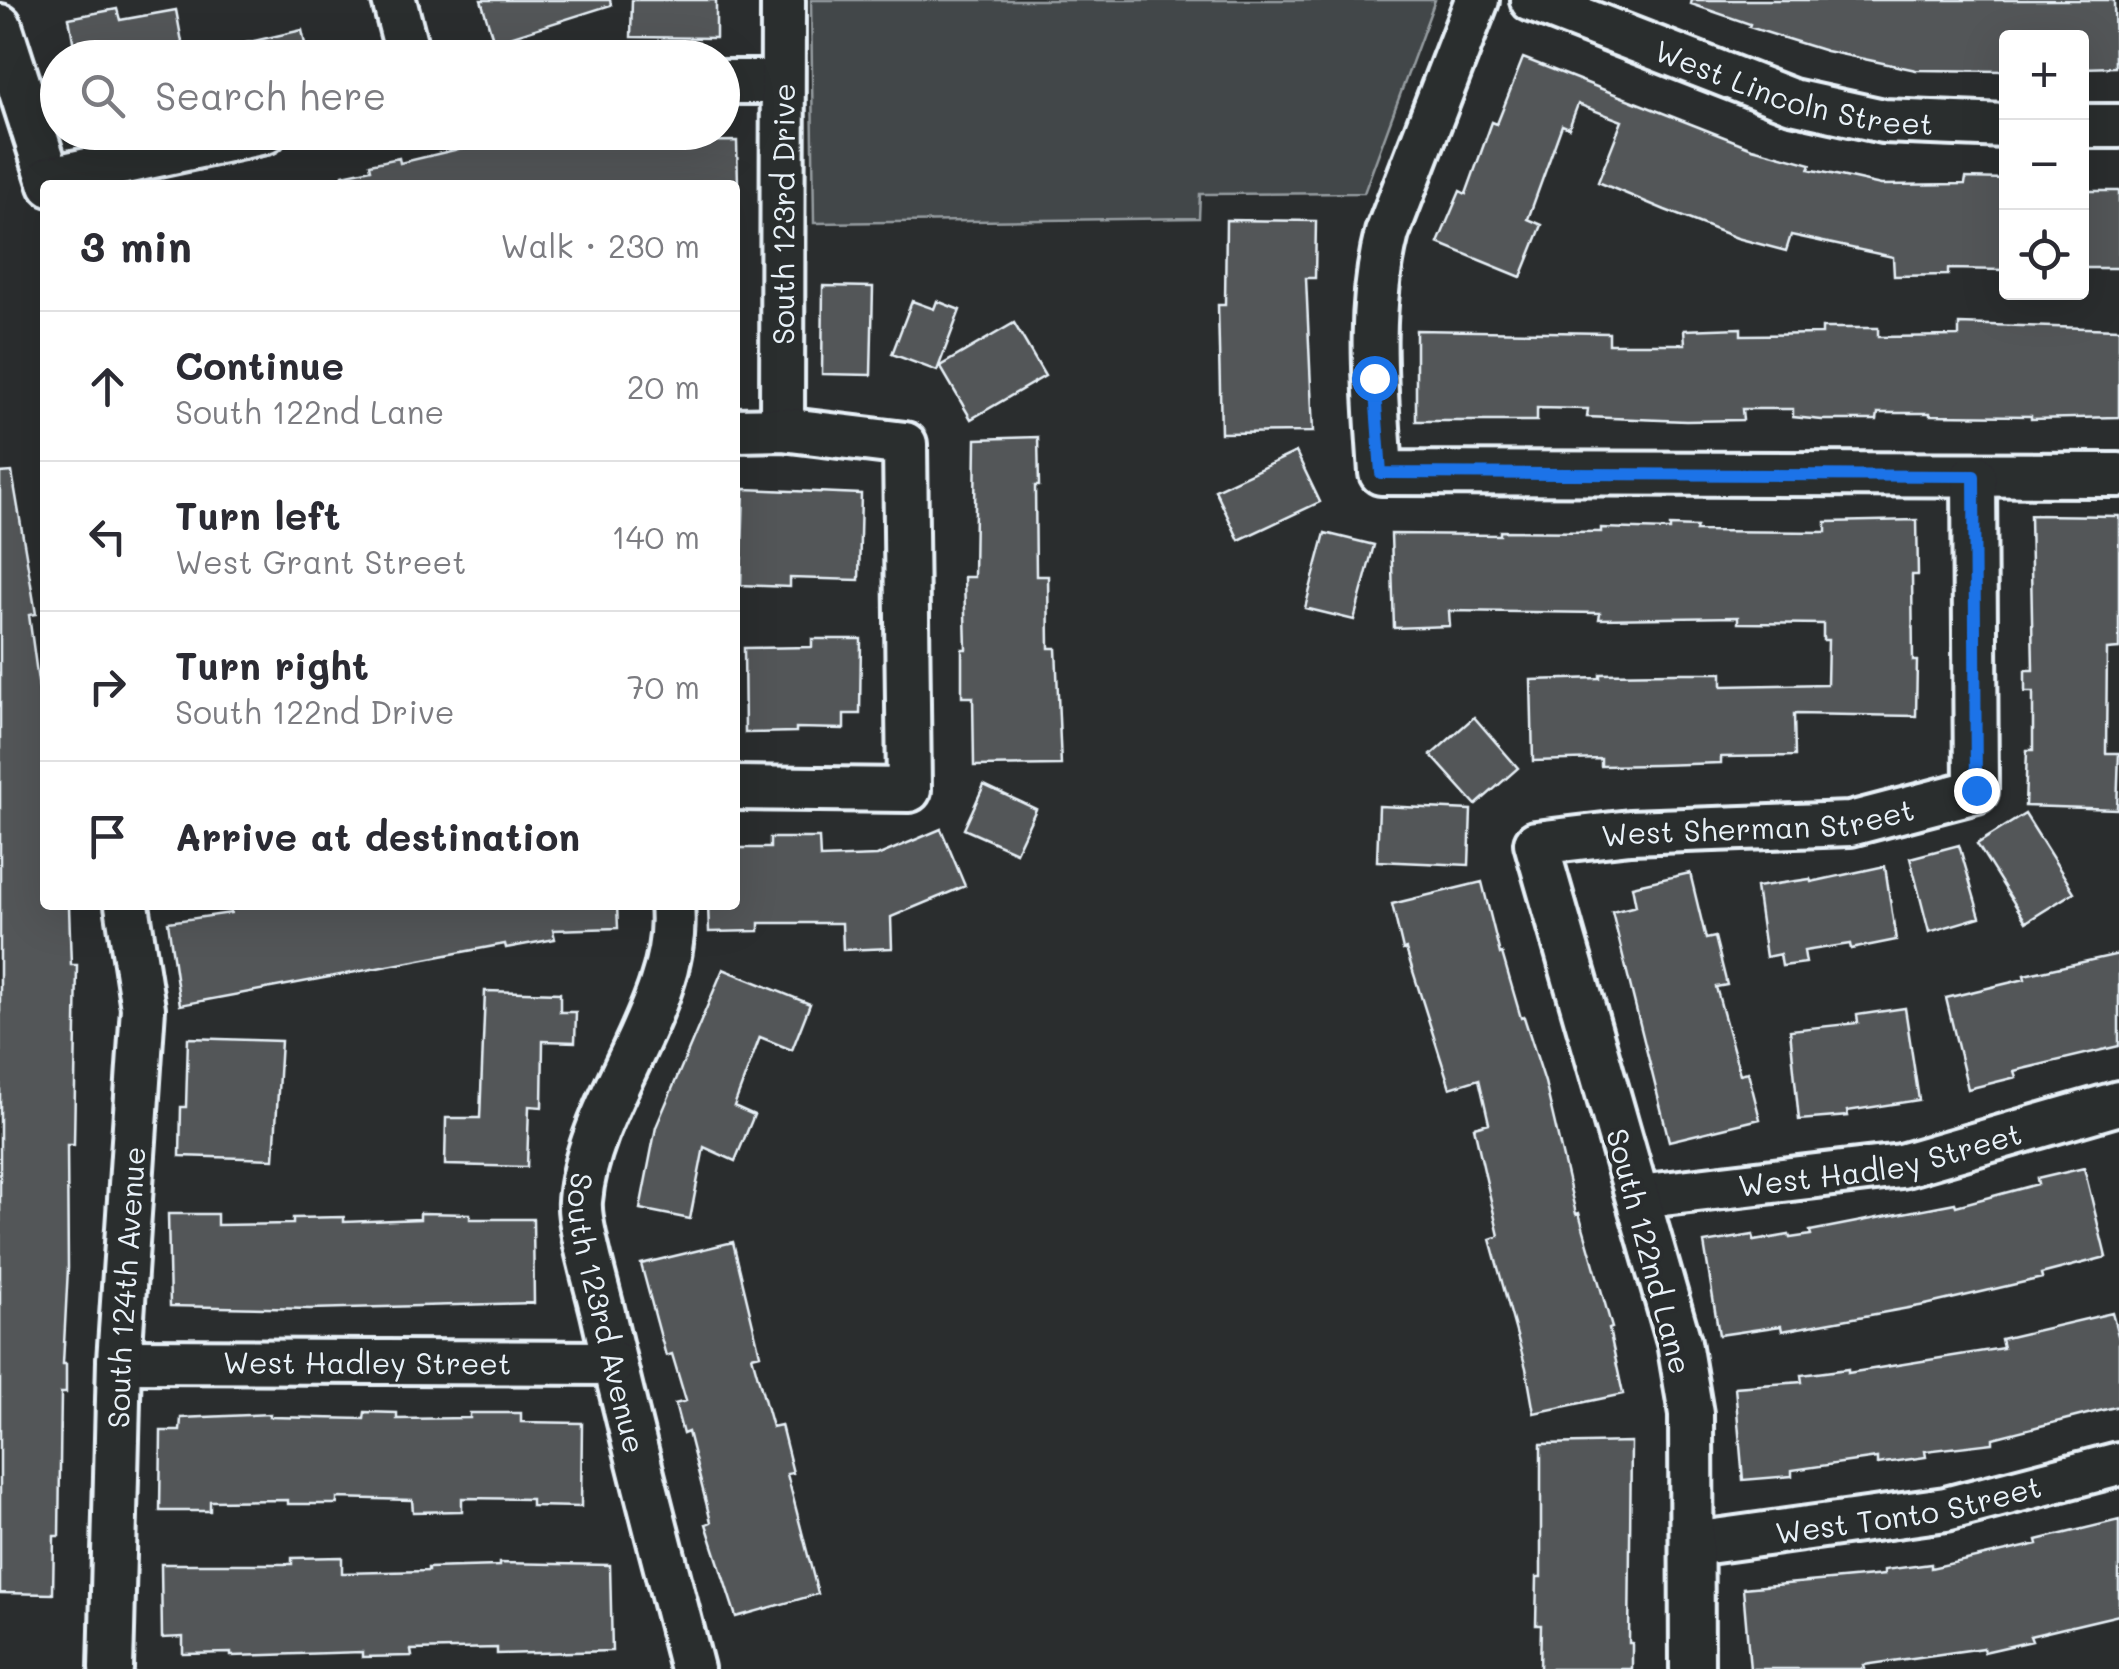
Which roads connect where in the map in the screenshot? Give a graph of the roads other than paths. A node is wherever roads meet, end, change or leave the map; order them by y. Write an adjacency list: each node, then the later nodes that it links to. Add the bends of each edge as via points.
1 (394, 0): 6 (street)
2 (783, 0): 8 (street, South 123rd Drive)
3 (1477, 0): 20 (street, via 1377,273 1374,378 1381,473)
4 (1532, 0): 9 (street, West Lincoln Street, via 1792,101 1882,121)
5 (0, 26): 12 (street)
6 (405, 40)
7 (740, 82): 8 (street)
8 (782, 82): 17 (street, South 123rd Drive)
9 (1999, 126)
10 (2089, 126): 11 (street)
11 (2119, 126)
12 (40, 148)
13 (41, 150): 15 (street)
14 (186, 150): 16 (street)
15 (51, 180)
16 (55, 180)
17 (782, 429): 18 (street); 21 (street, via 905,444 909,790)
18 (740, 430)
19 (2119, 475): 20 (street)
20 (1974, 476): 22 (street, West Sherman Street, via 1976,790 1850,824 1630,832)
21 (740, 788)
22 (1536, 843): 26 (street, South 122nd Lane)
23 (128, 910): 27 (street, South 124th Avenue, via 142,1008)
24 (673, 910): 28 (street, South 123rd Avenue, via 666,971 592,1145 580,1204)
25 (2119, 1102): 26 (street, West Hadley Street, via 1902,1166)
26 (1638, 1197): 30 (street, South 122nd Lane, via 1691,1414)
27 (119, 1361): 28 (street, West Hadley Street); 31 (street, South 124th Avenue)
28 (614, 1363): 32 (street, South 123rd Avenue)
29 (2119, 1464): 30 (street, West Tonto Street, via 1946,1509)
30 (1693, 1544): 33 (street, South 122nd Lane)
31 (111, 1669)
32 (692, 1669)
33 (1692, 1669)

